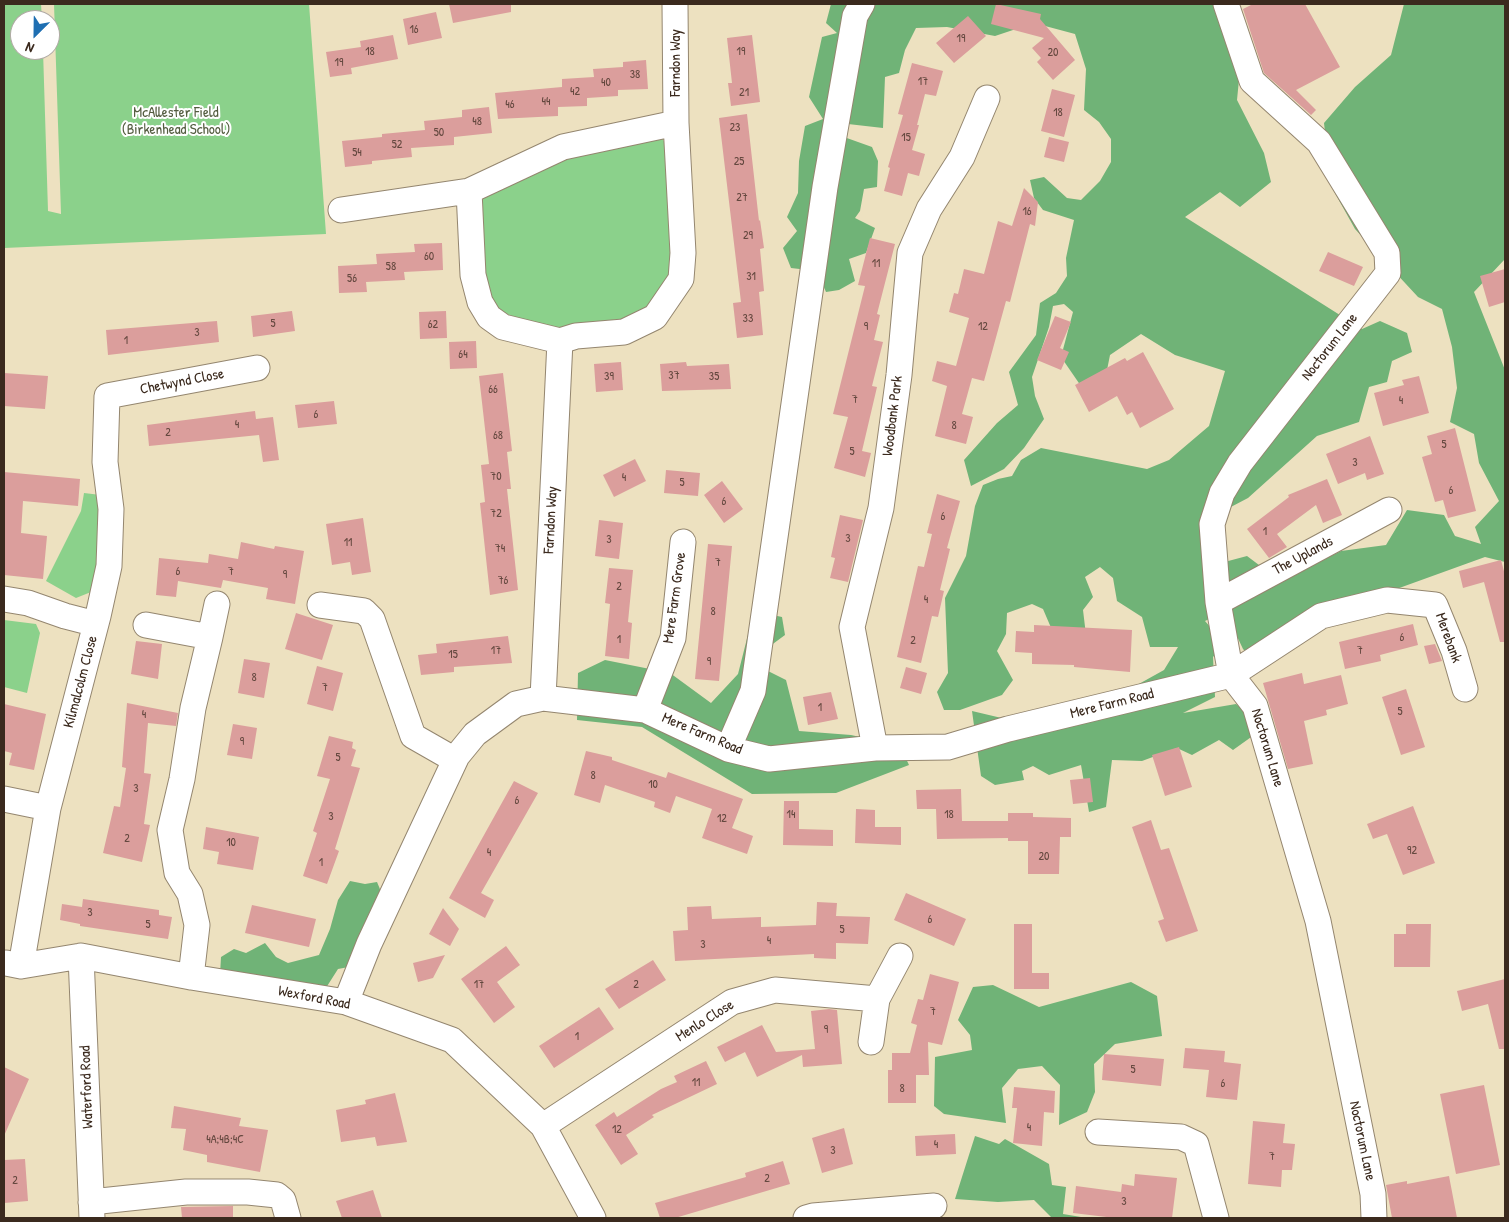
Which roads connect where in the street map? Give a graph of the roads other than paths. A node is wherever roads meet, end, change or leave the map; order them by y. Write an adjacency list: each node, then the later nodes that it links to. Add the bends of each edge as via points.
1 (675, 4): 5 (street, Farndon Way)
2 (862, 4): 26 (street, via 854,16 825,186 753,691)
3 (1226, 4): 15 (street, Noctorum Lane, via 1252,82 1320,142 1387,253 1388,273 1240,463 1222,493 1212,524)
4 (985, 97): 25 (street, Woodbank Park, via 962,157 929,208 910,253 899,375 881,508 852,627)
5 (676, 123): 6 (street, via 563,147); 8 (street, Farndon Way, via 683,254 681,279 654,317 647,321 624,332 576,336)
6 (469, 191): 7 (street); 8 (street, Farndon Way, via 473,275 480,302 489,317 503,328)
7 (341, 210)
8 (560, 341): 23 (street, Farndon Way)
9 (256, 368): 10 (street, Chetwynd Close)
10 (107, 396): 18 (street, Kilmalcolm Close, via 105,462 111,509 109,566)
11 (1389, 510): 15 (street, The Uplands)
12 (683, 542): 24 (street, Mere Farm Grove, via 672,638)
13 (4, 599): 18 (street, via 28,602)
14 (1387, 600): 21 (street, Mere Farm Road, via 1321,616); 22 (street, Merebank, via 1435,605)
15 (1218, 602): 21 (street, Noctorum Lane)
16 (217, 604): 20 (street)
17 (320, 605): 27 (street, via 364,611 372,619 413,736)
18 (96, 624): 29 (street, Kilmalcolm Close)
19 (146, 625): 20 (street)
20 (210, 637): 33 (street, via 170,830 177,873 190,894 197,925)
21 (1230, 675): 25 (street, Mere Farm Road, via 1008,729 948,747); 45 (street, Noctorum Lane, via 1255,706 1318,921 1373,1194)
22 (1465, 689)
23 (543, 698): 24 (street, Mere Farm Road); 27 (street, Mere Farm Road, via 516,704 488,723 466,743)
24 (645, 710): 26 (street, Mere Farm Road)
25 (875, 748): 26 (street, Mere Farm Road, via 769,759)
26 (728, 749)
27 (455, 760): 35 (street, Mere Farm Road)
28 (4, 799): 29 (street)
29 (48, 808): 32 (street, Kilmalcolm Close)
30 (81, 956): 32 (street, Wexford Road); 33 (street, Wexford Road); 40 (street, Waterford Road)
31 (900, 956): 34 (street)
32 (12, 964)
33 (191, 977): 35 (street, Wexford Road)
34 (877, 1000): 36 (street); 37 (street, Menlo Close, via 775,990 732,1002)
35 (346, 1002): 37 (street, Wexford Road, via 452,1040)
36 (871, 1042)
37 (543, 1126): 42 (street, Wexford Road)
38 (1098, 1132): 44 (street, via 1181,1137 1196,1144)
39 (934, 1206): 43 (street)
40 (92, 1210): 41 (street, via 186,1192 248,1192 278,1195 283,1200)
41 (288, 1218)
42 (593, 1218)
43 (806, 1218)
44 (1216, 1218)
45 (1374, 1218)

